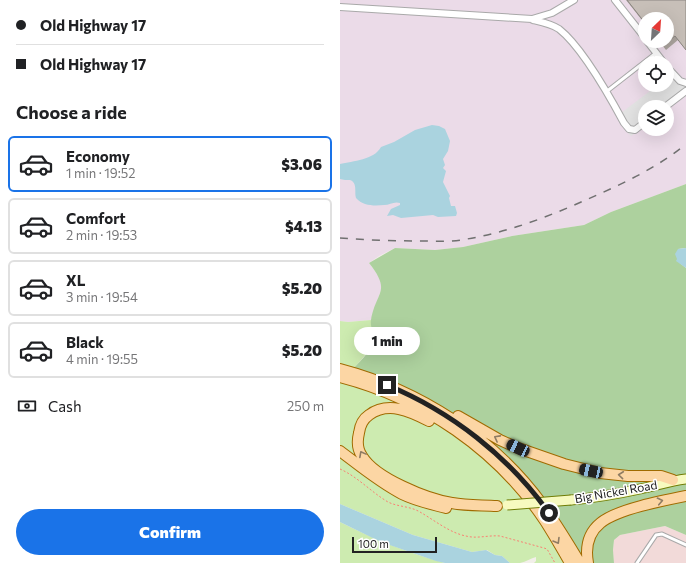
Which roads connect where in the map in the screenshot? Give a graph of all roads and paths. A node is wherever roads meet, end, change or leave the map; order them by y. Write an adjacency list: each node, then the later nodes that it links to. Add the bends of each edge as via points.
1 (574, 0): 4 (street, via 552,13)
2 (615, 0): 5 (street)
3 (340, 7): 4 (street)
4 (532, 19): 12 (street, via 554,26 566,36)
5 (638, 29)
6 (652, 48): 7 (street)
7 (656, 53): 8 (street); 12 (lane)
8 (658, 56)
9 (674, 75): 10 (street)
10 (686, 83)
11 (686, 91): 13 (street)
12 (606, 92): 14 (street, via 624,123 635,130)
13 (674, 100)
14 (638, 128)
15 (340, 368): 17 (main road, via 398,390)
16 (340, 377): 18 (main road, via 404,400)
17 (431, 406): 22 (main road, one-way to 17, via 661,476 606,473 564,464 518,448 443,408); 28 (main road, via 478,438 515,473 541,502)
18 (456, 431): 24 (main road, one-way to 18, via 452,503 408,489 373,468 362,456 358,444 359,431 366,417 387,408 408,411 440,427); 27 (main road, one-way to 27, via 487,456 525,495 545,521)
19 (340, 451): 24 (main road, via 402,494 423,502 451,510 475,511)
20 (340, 469): 26 (path, via 388,502 415,509 461,535 500,536 544,548)
21 (686, 479): 22 (main road, Big Nickel Road)
22 (674, 480): 24 (main road, Big Nickel Road, bridge, via 597,498)
23 (686, 496): 29 (main road, one-way to 23, via 587,547 599,523 620,511)
24 (502, 506)
25 (686, 545): 30 (lane, via 662,534 656,535)
26 (555, 563)
27 (570, 563)
28 (580, 563)
29 (588, 563)
30 (637, 563)

